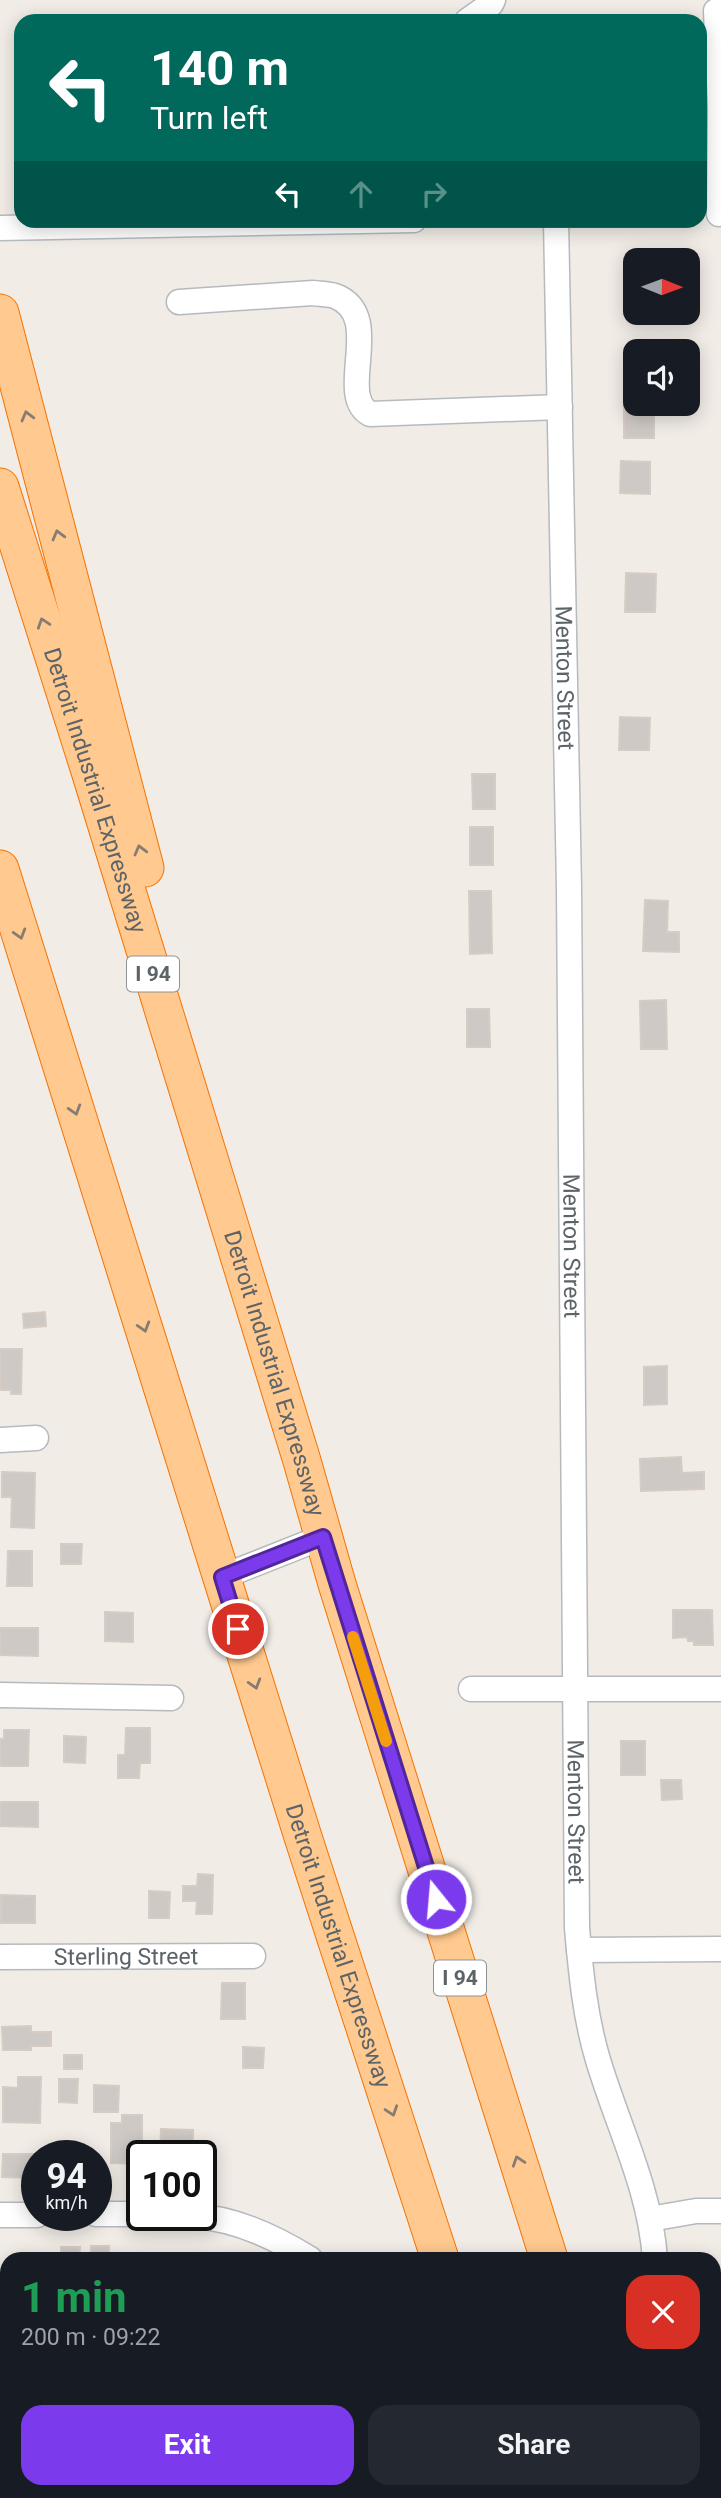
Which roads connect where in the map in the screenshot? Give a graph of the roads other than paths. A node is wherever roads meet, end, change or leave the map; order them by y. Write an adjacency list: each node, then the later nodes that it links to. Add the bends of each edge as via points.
1 (493, 0): 3 (street)
2 (716, 11): 4 (street, via 720,108)
3 (477, 14)
4 (713, 214)
5 (556, 228): 8 (street, Menton Street)
6 (179, 302): 8 (street, via 313,293 346,302 359,323 359,400 370,414)
7 (0, 313): 13 (highway, one-way to 7)
8 (560, 407): 18 (street, Menton Street)
9 (0, 487): 13 (highway, Detroit Industrial Expressway / I 94, one-way to 9)
10 (0, 869): 15 (highway, Detroit Industrial Expressway, one-way to 15)
11 (36, 1438): 12 (street)
12 (0, 1440)
13 (302, 1461): 14 (highway, Detroit Industrial Expressway / I 94)
14 (323, 1537): 15 (street); 30 (highway, Detroit Industrial Expressway / I 94, one-way to 14)
15 (222, 1577): 31 (highway, Detroit Industrial Expressway, one-way to 31)
16 (471, 1689): 18 (street)
17 (721, 1689): 18 (street)
18 (576, 1690): 22 (street, Menton Street)
19 (0, 1695): 20 (street)
20 (172, 1698)
21 (721, 1949): 22 (street)
22 (579, 1950): 29 (street, Menton Street, via 584,2000 598,2059)
23 (253, 1956): 24 (street, Sterling Street)
24 (0, 1957)
25 (721, 2211): 29 (street)
26 (0, 2215): 27 (street)
27 (21, 2215)
28 (217, 2219): 32 (street, via 255,2230)
29 (650, 2219): 33 (street, Menton Street)
30 (544, 2243)
31 (435, 2244)
32 (299, 2252)
33 (654, 2252)

